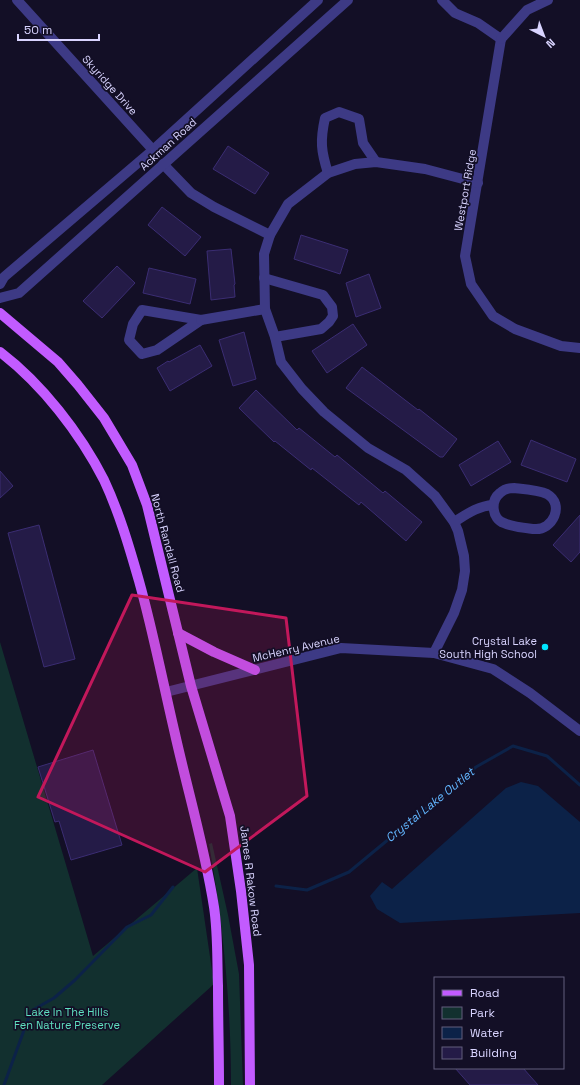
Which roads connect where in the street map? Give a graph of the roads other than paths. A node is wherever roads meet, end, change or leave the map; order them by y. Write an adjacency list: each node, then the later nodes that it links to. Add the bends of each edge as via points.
1 (17, 0): 7 (street, Skyridge Drive)
2 (318, 0): 7 (street, Ackman Road)
3 (348, 0): 9 (street, Ackman Road)
4 (442, 0): 6 (street, via 455,13 478,23)
5 (548, 0): 6 (street, via 527,10)
6 (501, 39): 11 (street, Westport Ridge)
7 (153, 150): 14 (street, Ackman Road, via 4,277)
8 (376, 162): 10 (street, via 355,164); 10 (street, via 363,142 359,119 339,112 325,118 321,135 322,154); 11 (street, via 425,169)
9 (163, 164): 12 (street, via 191,192 214,207); 15 (street, Ackman Road, via 19,293)
10 (328, 173): 12 (street, via 288,204)
11 (478, 183): 20 (street, Westport Ridge, via 465,256 471,284 493,316 515,329 561,346)
12 (270, 235): 13 (street, via 264,254)
13 (264, 278): 16 (street); 19 (street, via 323,295 332,307 333,316 321,329)
14 (0, 284)
15 (0, 298)
16 (265, 309): 18 (street); 19 (street)
17 (0, 313): 24 (main road, North Randall Road, via 58,362 78,385 104,418 132,465 147,505)
18 (202, 320): 18 (street, via 142,310 133,324 129,340 142,354 157,350)
19 (275, 337): 23 (street, via 281,362 324,412 368,448 406,470 435,496)
20 (580, 348)
21 (0, 352): 28 (main road, via 28,376 53,404 75,432 103,479 129,545)
22 (493, 505): 22 (street, via 494,512 503,523 536,529 549,525 556,512 552,498 546,494 514,488 500,492); 23 (street, via 484,505)
23 (454, 522): 25 (street, via 464,556 465,571 454,613)
24 (178, 633): 26 (main road); 27 (main road, North Randall Road)
25 (434, 653): 26 (street, McHenry Avenue, via 341,648); 29 (street, McHenry Avenue, via 493,669)
26 (255, 670): 27 (street, McHenry Avenue)
27 (191, 686): 28 (street, McHenry Avenue); 31 (main road, James R Rakow Road, via 230,816 239,869 249,965)
28 (166, 692): 30 (main road, via 207,865 214,910)
29 (580, 731)
30 (219, 1085)
31 (250, 1085)

